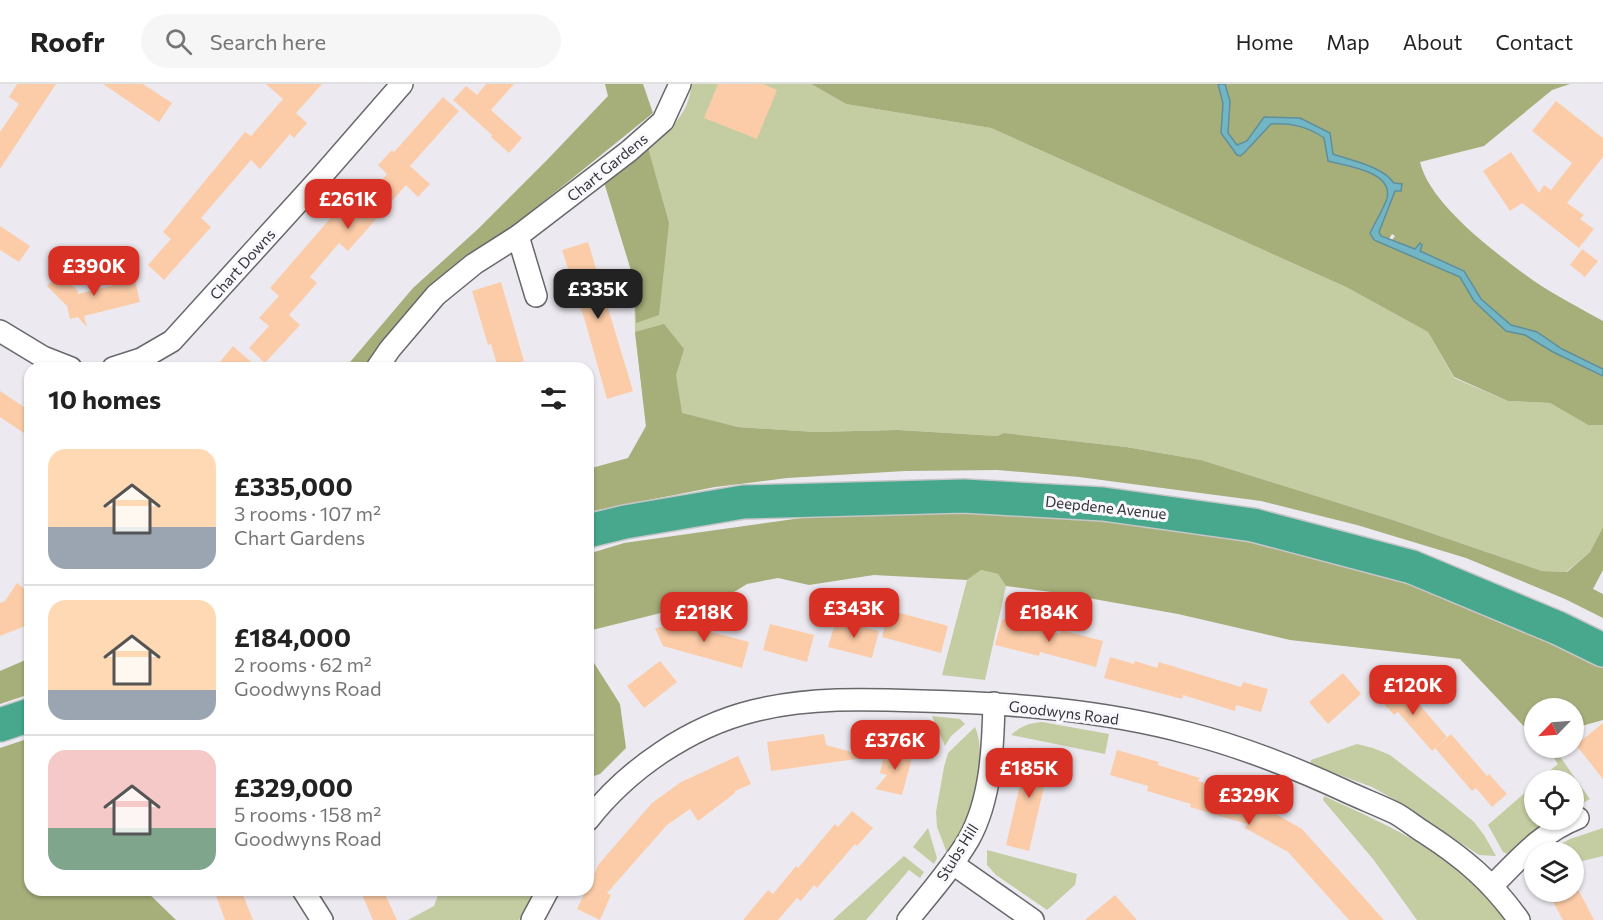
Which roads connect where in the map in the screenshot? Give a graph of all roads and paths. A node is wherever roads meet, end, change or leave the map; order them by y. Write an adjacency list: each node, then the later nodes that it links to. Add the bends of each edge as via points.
1 (402, 84): 7 (street, Chart Downs, via 172,341)
2 (680, 84): 3 (street, Chart Gardens, via 663,121)
3 (518, 236): 4 (street); 8 (street, Chart Gardens, via 436,295)
4 (536, 296)
5 (0, 331): 6 (street)
6 (56, 362)
7 (132, 362)
8 (381, 362)
9 (594, 530): 10 (highway, Deepdene Avenue, via 743,502 964,496 1103,504 1253,525 1412,567)
10 (1603, 650)
11 (994, 703): 14 (street, Goodwyns Road, via 870,699 812,701 753,711 675,743 627,778); 16 (street, Stubs Hill, via 993,742 983,806); 17 (street, Goodwyns Road, via 1129,720 1189,733 1266,759 1396,814 1455,853)
12 (24, 717): 13 (highway)
13 (0, 725)
14 (594, 814)
15 (1553, 830): 17 (street)
16 (953, 864): 22 (street, Stubs Hill); 23 (street)
17 (1492, 885): 24 (street, Goodwyns Road)
18 (307, 896): 20 (street)
19 (545, 896): 21 (street)
20 (322, 920)
21 (532, 920)
22 (908, 920)
23 (1033, 920)
24 (1519, 920)

